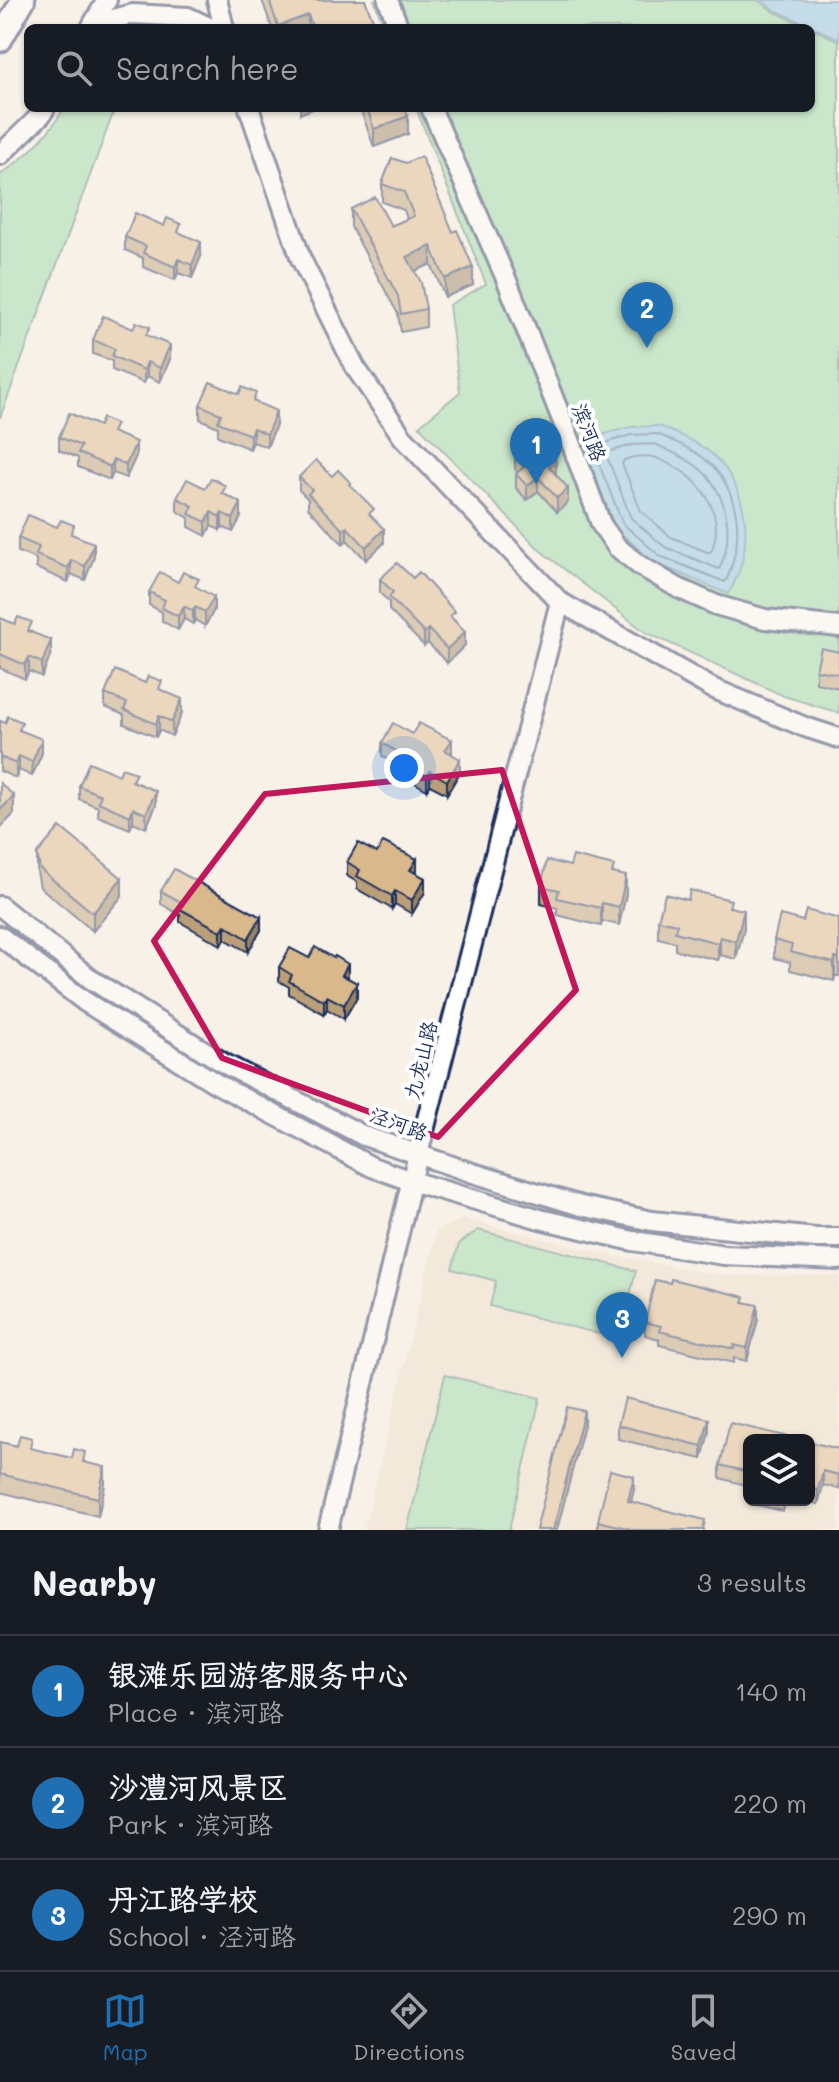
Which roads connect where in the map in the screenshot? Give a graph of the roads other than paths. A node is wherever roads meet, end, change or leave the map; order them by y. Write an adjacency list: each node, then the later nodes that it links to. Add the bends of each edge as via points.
1 (23, 0): 10 (main road)
2 (107, 0): 5 (street)
3 (217, 0): 8 (street)
4 (388, 0): 9 (street)
5 (93, 24)
6 (99, 24): 7 (street, via 133,14 188,17)
7 (203, 24)
8 (223, 24)
9 (397, 24)
10 (0, 40)
11 (43, 112): 14 (street)
12 (250, 112): 15 (street, via 301,259 355,367 402,436)
13 (433, 112): 16 (street, 滨河路, via 507,281 601,524 617,547 678,588 716,605 765,619)
14 (4, 148)
15 (560, 602): 17 (street, via 712,688); 20 (street, 九龙山路)
16 (839, 627)
17 (839, 738)
18 (0, 906): 20 (street, 泾河路, via 92,980 225,1064 364,1136)
19 (0, 936): 21 (street, via 84,1001 217,1084 372,1167)
20 (418, 1154): 21 (street, 九龙山路); 22 (street, 泾河路, via 581,1206 652,1221)
21 (411, 1181): 23 (street, via 633,1241 724,1255); 24 (street, 九龙山路)
22 (839, 1238)
23 (839, 1260)
24 (328, 1530)

